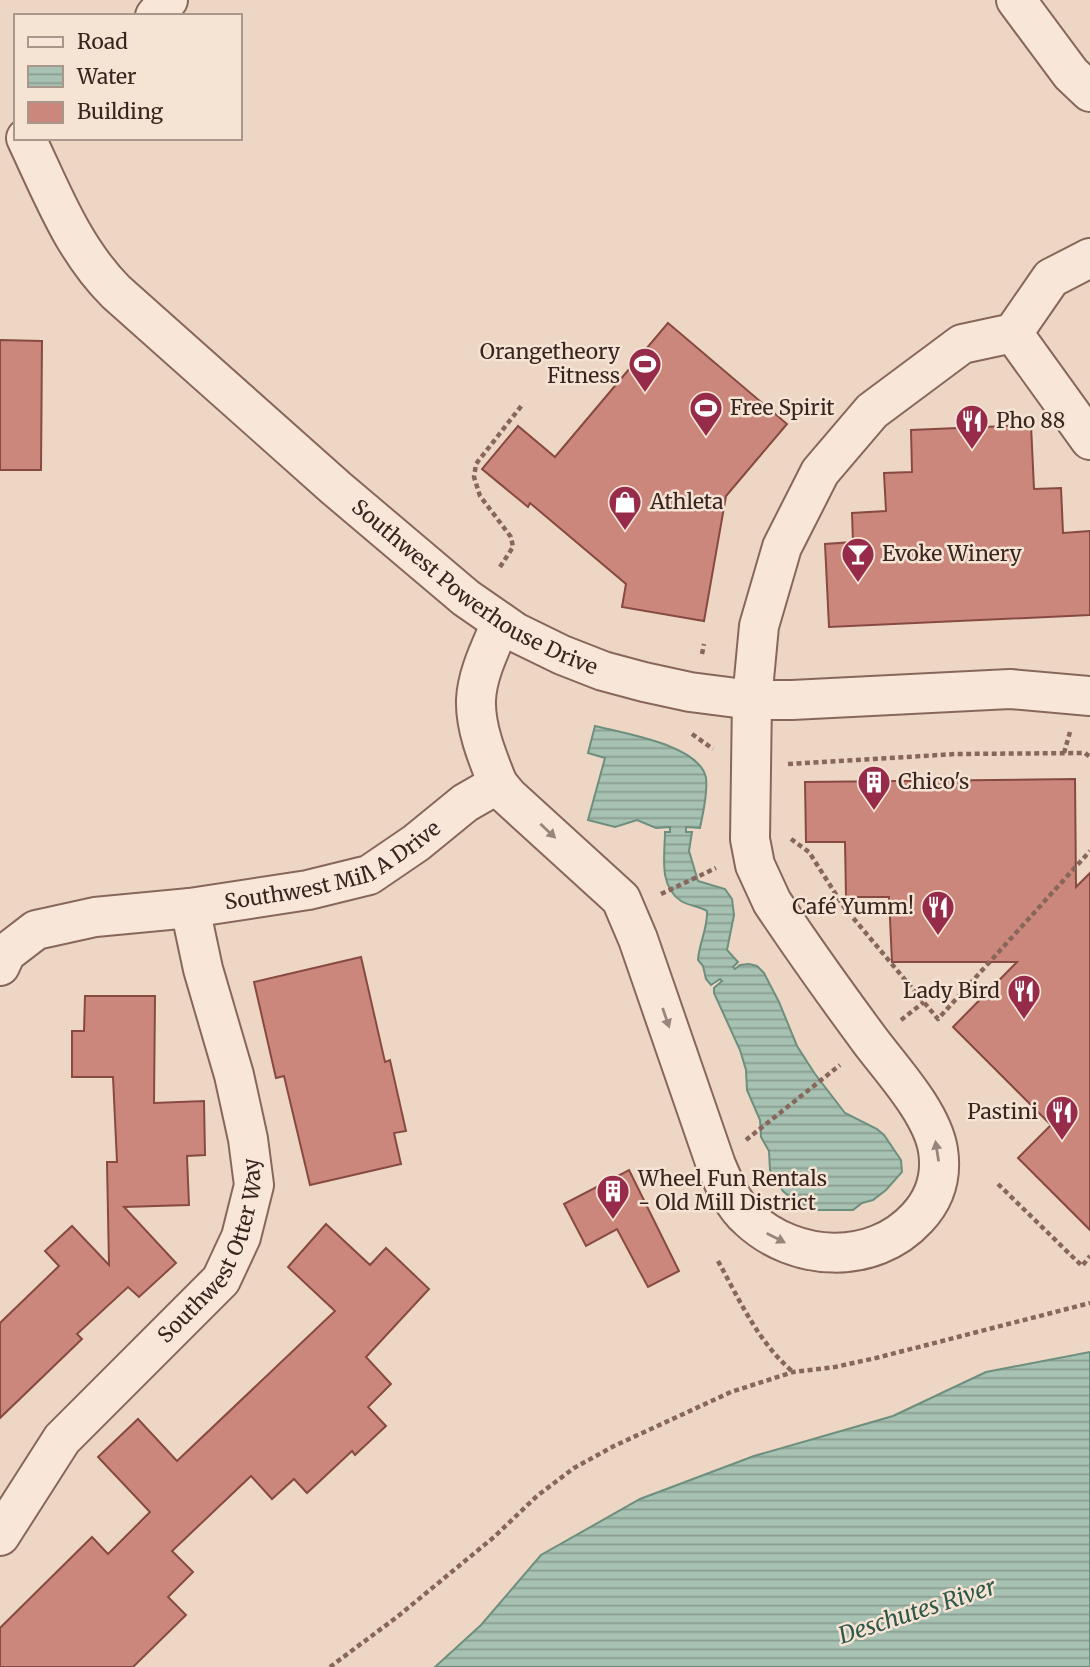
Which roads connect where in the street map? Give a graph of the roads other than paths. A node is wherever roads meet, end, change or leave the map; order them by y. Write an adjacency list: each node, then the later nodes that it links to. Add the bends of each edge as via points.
1 (168, 0): 3 (street)
2 (1016, 0): 4 (street, via 1071,74)
3 (157, 14)
4 (1090, 92)
5 (27, 140): 9 (street, Southwest Powerhouse Drive, via 75,241 107,283 345,496)
6 (1090, 258): 7 (street, via 1051,278)
7 (1013, 333): 8 (street); 10 (street, via 962,344 872,411 820,472 778,560 759,626)
8 (1090, 440)
9 (500, 623): 10 (street, Southwest Powerhouse Drive, via 603,671 690,692); 12 (street, via 476,700 484,746)
10 (752, 700): 11 (street, Southwest Powerhouse Drive, via 1010,689); 12 (street, one-way to 10, via 621,899 716,1165 742,1212 769,1234 804,1249 840,1253 878,1246 912,1224 932,1199 939,1174 938,1148 912,1098 763,887 750,839)
11 (1082, 708)
12 (498, 784): 13 (street, Southwest Mill A Drive, via 369,875 308,890)
13 (190, 908): 14 (street, Southwest Mill A Drive, via 95,917 36,930 6,953); 15 (street, Southwest Otter Way, via 248,1139 254,1185 241,1237 221,1280 62,1439)
14 (0, 966)
15 (0, 1536)

